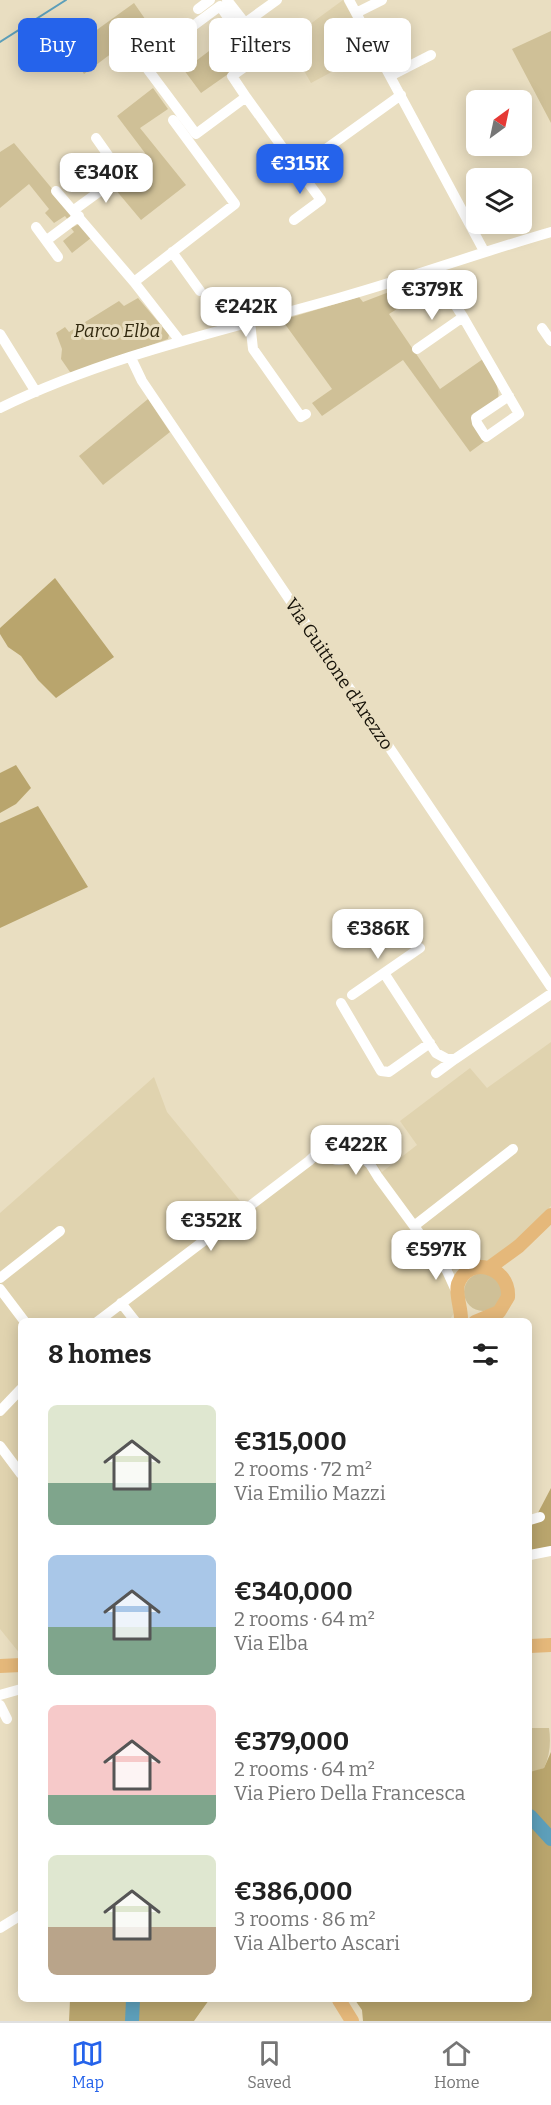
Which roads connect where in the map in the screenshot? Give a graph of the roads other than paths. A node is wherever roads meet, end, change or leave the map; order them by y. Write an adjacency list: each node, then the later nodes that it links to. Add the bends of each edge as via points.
1 (210, 0): 6 (street)
2 (227, 0): 3 (street, via 245,23)
3 (277, 0)
4 (349, 0): 7 (street)
5 (382, 0): 7 (street)
6 (198, 9)
7 (356, 14): 9 (street)
8 (431, 55): 9 (street)
9 (390, 76): 10 (street)
10 (401, 95): 14 (street); 21 (street)
11 (246, 97): 11 (street, via 232,76 257,57 220,6 143,63 195,134); 14 (street)
12 (173, 120): 22 (street, via 235,204)
13 (96, 138): 16 (street, via 122,175)
14 (298, 169): 17 (street, via 321,200)
15 (56, 191): 16 (street)
16 (77, 213): 20 (street); 25 (street)
17 (294, 220)
18 (36, 227): 20 (street)
19 (551, 232): 21 (street)
20 (47, 240): 23 (street)
21 (484, 251): 24 (street)
22 (172, 252): 25 (street); 26 (street)
23 (58, 257)
24 (433, 270): 27 (street); 28 (street)
25 (134, 282): 31 (street)
26 (200, 291)
27 (463, 317): 33 (street); 36 (street)
28 (250, 322): 31 (street); 38 (street, via 254,351 301,417)
29 (542, 328): 32 (street)
30 (0, 334): 35 (street)
31 (180, 341): 34 (street)
32 (551, 341)
33 (417, 349)
34 (131, 358): 35 (street); 41 (street, Via Guittone d'Arezzo, via 142,381)
35 (36, 392): 37 (street)
36 (509, 396)
37 (0, 408)
38 (306, 414)
39 (420, 948): 40 (street)
40 (384, 973): 43 (street); 45 (street)
41 (551, 987)
42 (551, 994): 46 (street)
43 (352, 995)
44 (341, 1004): 45 (street, via 381,1071 389,1072)
45 (430, 1043): 46 (street, via 436,1053)
46 (455, 1059): 47 (street)
47 (436, 1073)
48 (513, 1149): 52 (street)
49 (328, 1151): 50 (street, via 338,1159); 50 (street, via 326,1141 341,1132 350,1136); 62 (street, via 309,1161)
50 (351, 1153): 52 (street, via 370,1164)
51 (551, 1215): 54 (main road)
52 (414, 1226): 55 (street)
53 (60, 1231): 58 (street)
54 (519, 1246): 56 (main road); 59 (main road, via 508,1264)
55 (437, 1258): 57 (street, via 454,1269); 61 (street)
56 (489, 1268): 57 (main road); 59 (main road)
57 (468, 1271): 61 (main road, via 458,1285)
58 (0, 1278)
59 (505, 1280): 68 (main road, via 508,1291 503,1308)
60 (0, 1289): 63 (street)
61 (459, 1299): 66 (main road); 67 (main road)
62 (121, 1303): 64 (street); 65 (street)
63 (22, 1318)
64 (101, 1318)
65 (133, 1318)
66 (461, 1318)
67 (476, 1318)
68 (484, 1318)
69 (18, 1392): 70 (street)
70 (0, 1411)
71 (0, 1446): 72 (street)
72 (18, 1470)
73 (551, 1551): 74 (street)
74 (532, 1555)
75 (551, 1645): 76 (main road)
76 (532, 1646)
77 (18, 1665): 78 (main road)
78 (0, 1666)
79 (18, 1690): 80 (street)
80 (0, 1695)
81 (0, 1705): 82 (street)
82 (8, 1719)
83 (18, 1917): 84 (street)
84 (0, 1928)
85 (340, 2002): 86 (main road)
86 (352, 2021)

